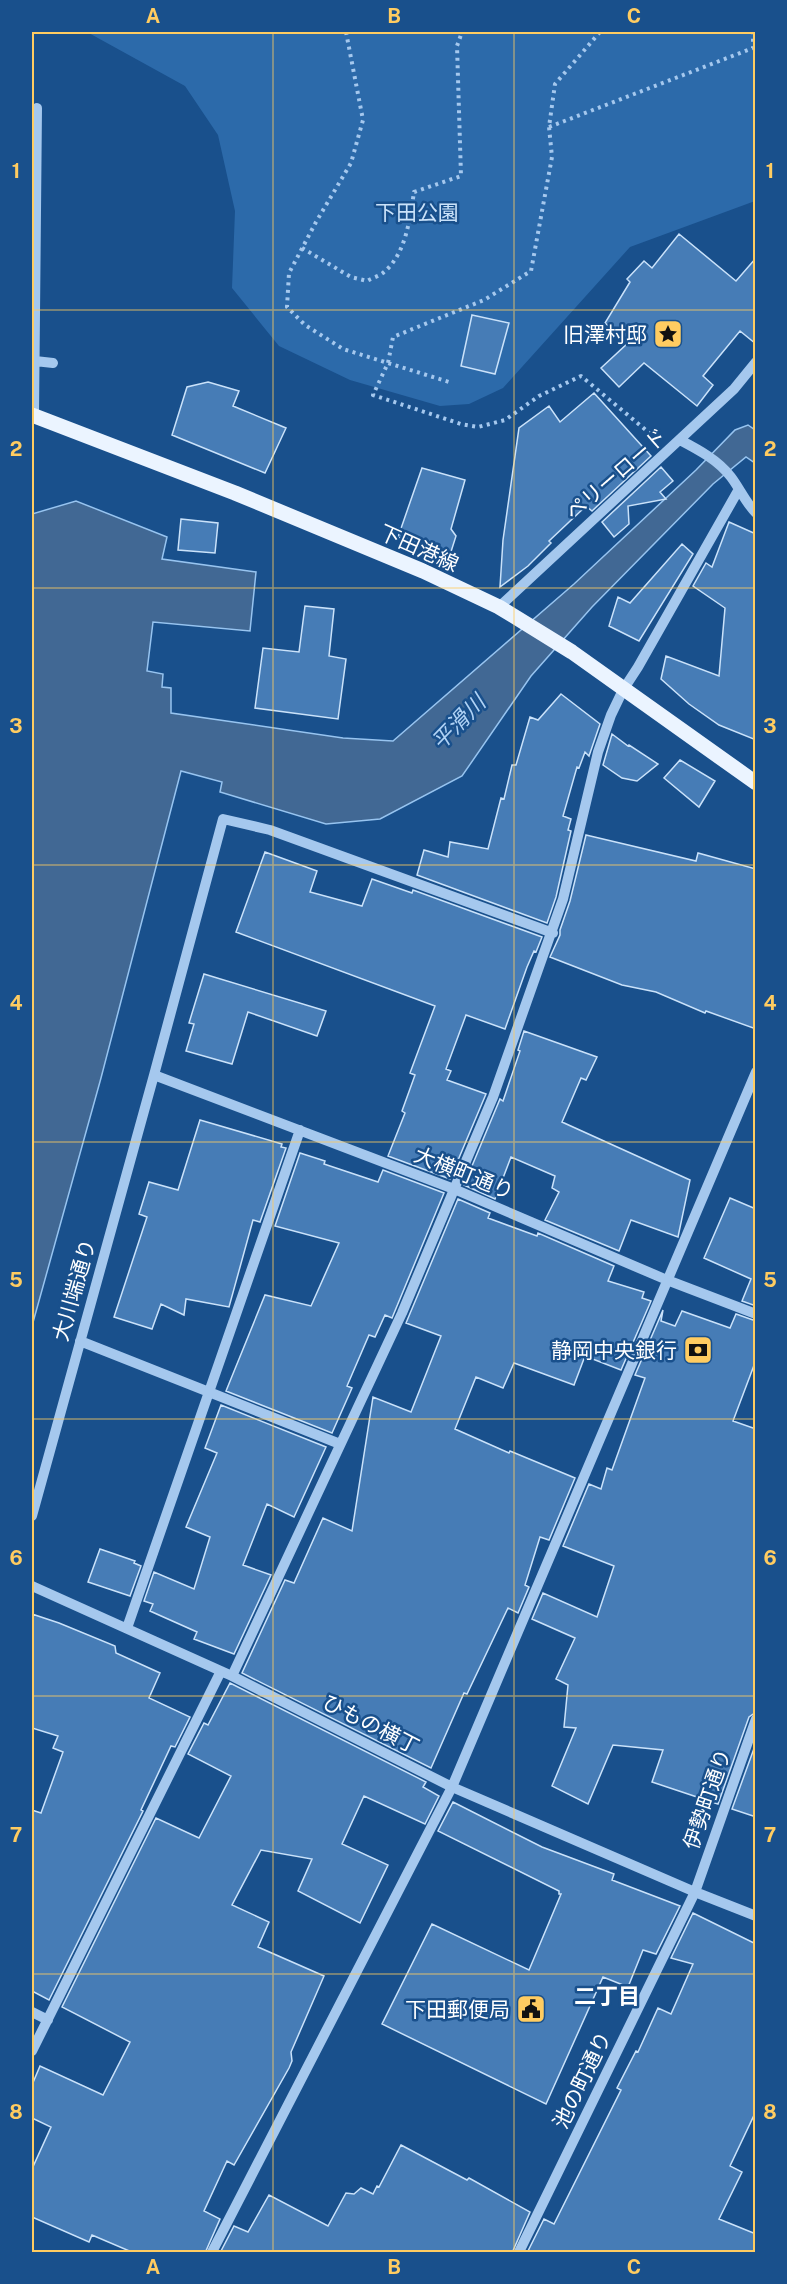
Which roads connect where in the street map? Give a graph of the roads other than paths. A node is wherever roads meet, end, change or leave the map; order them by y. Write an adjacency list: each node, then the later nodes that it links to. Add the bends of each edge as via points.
1 (37, 108): 2 (street)
2 (35, 361): 4 (street); 5 (street)
3 (756, 362): 6 (street)
4 (53, 363)
5 (33, 416): 9 (main road, 下田港線, via 235,493)
6 (680, 440): 7 (street, ペリーロード, via 704,452); 9 (street, ペリーロード)
7 (739, 489): 8 (street, ペリーロード); 10 (street)
8 (756, 513)
9 (499, 607): 10 (main road, 下田港線, via 572,652)
10 (623, 690): 11 (main road, 下田港線); 12 (street, via 598,752)
11 (756, 783)
12 (553, 933): 14 (street, 大川端通り, via 270,830 223,819); 16 (street, via 493,1097)
13 (756, 1072): 17 (street)
14 (154, 1075): 15 (street, 大横町通り); 19 (street, 大川端通り)
15 (300, 1130): 16 (street, 大横町通り); 20 (street)
16 (454, 1189): 17 (street, 大横町通り); 21 (street, via 402,1313)
17 (667, 1280): 18 (street, 大横町通り); 28 (street)
18 (756, 1314)
19 (80, 1341): 20 (street); 22 (street, 大川端通り)
20 (208, 1392): 21 (street); 24 (street)
21 (340, 1444): 26 (street)
22 (32, 1516)
23 (32, 1586): 24 (street, ひもの横丁)
24 (127, 1628): 25 (street, ひもの横丁)
25 (221, 1671): 26 (street, ひもの横丁); 32 (street)
26 (232, 1676): 28 (street, ひもの横丁)
27 (756, 1719): 29 (street, 伊勢町通り)
28 (452, 1787): 29 (street, ひもの横丁); 34 (street)
29 (695, 1892): 30 (street, ひもの横丁); 35 (street, 池の町通り)
30 (756, 1916)
31 (32, 2012): 32 (street)
32 (48, 2020): 33 (street)
33 (32, 2050)
34 (212, 2253)
35 (519, 2253)

